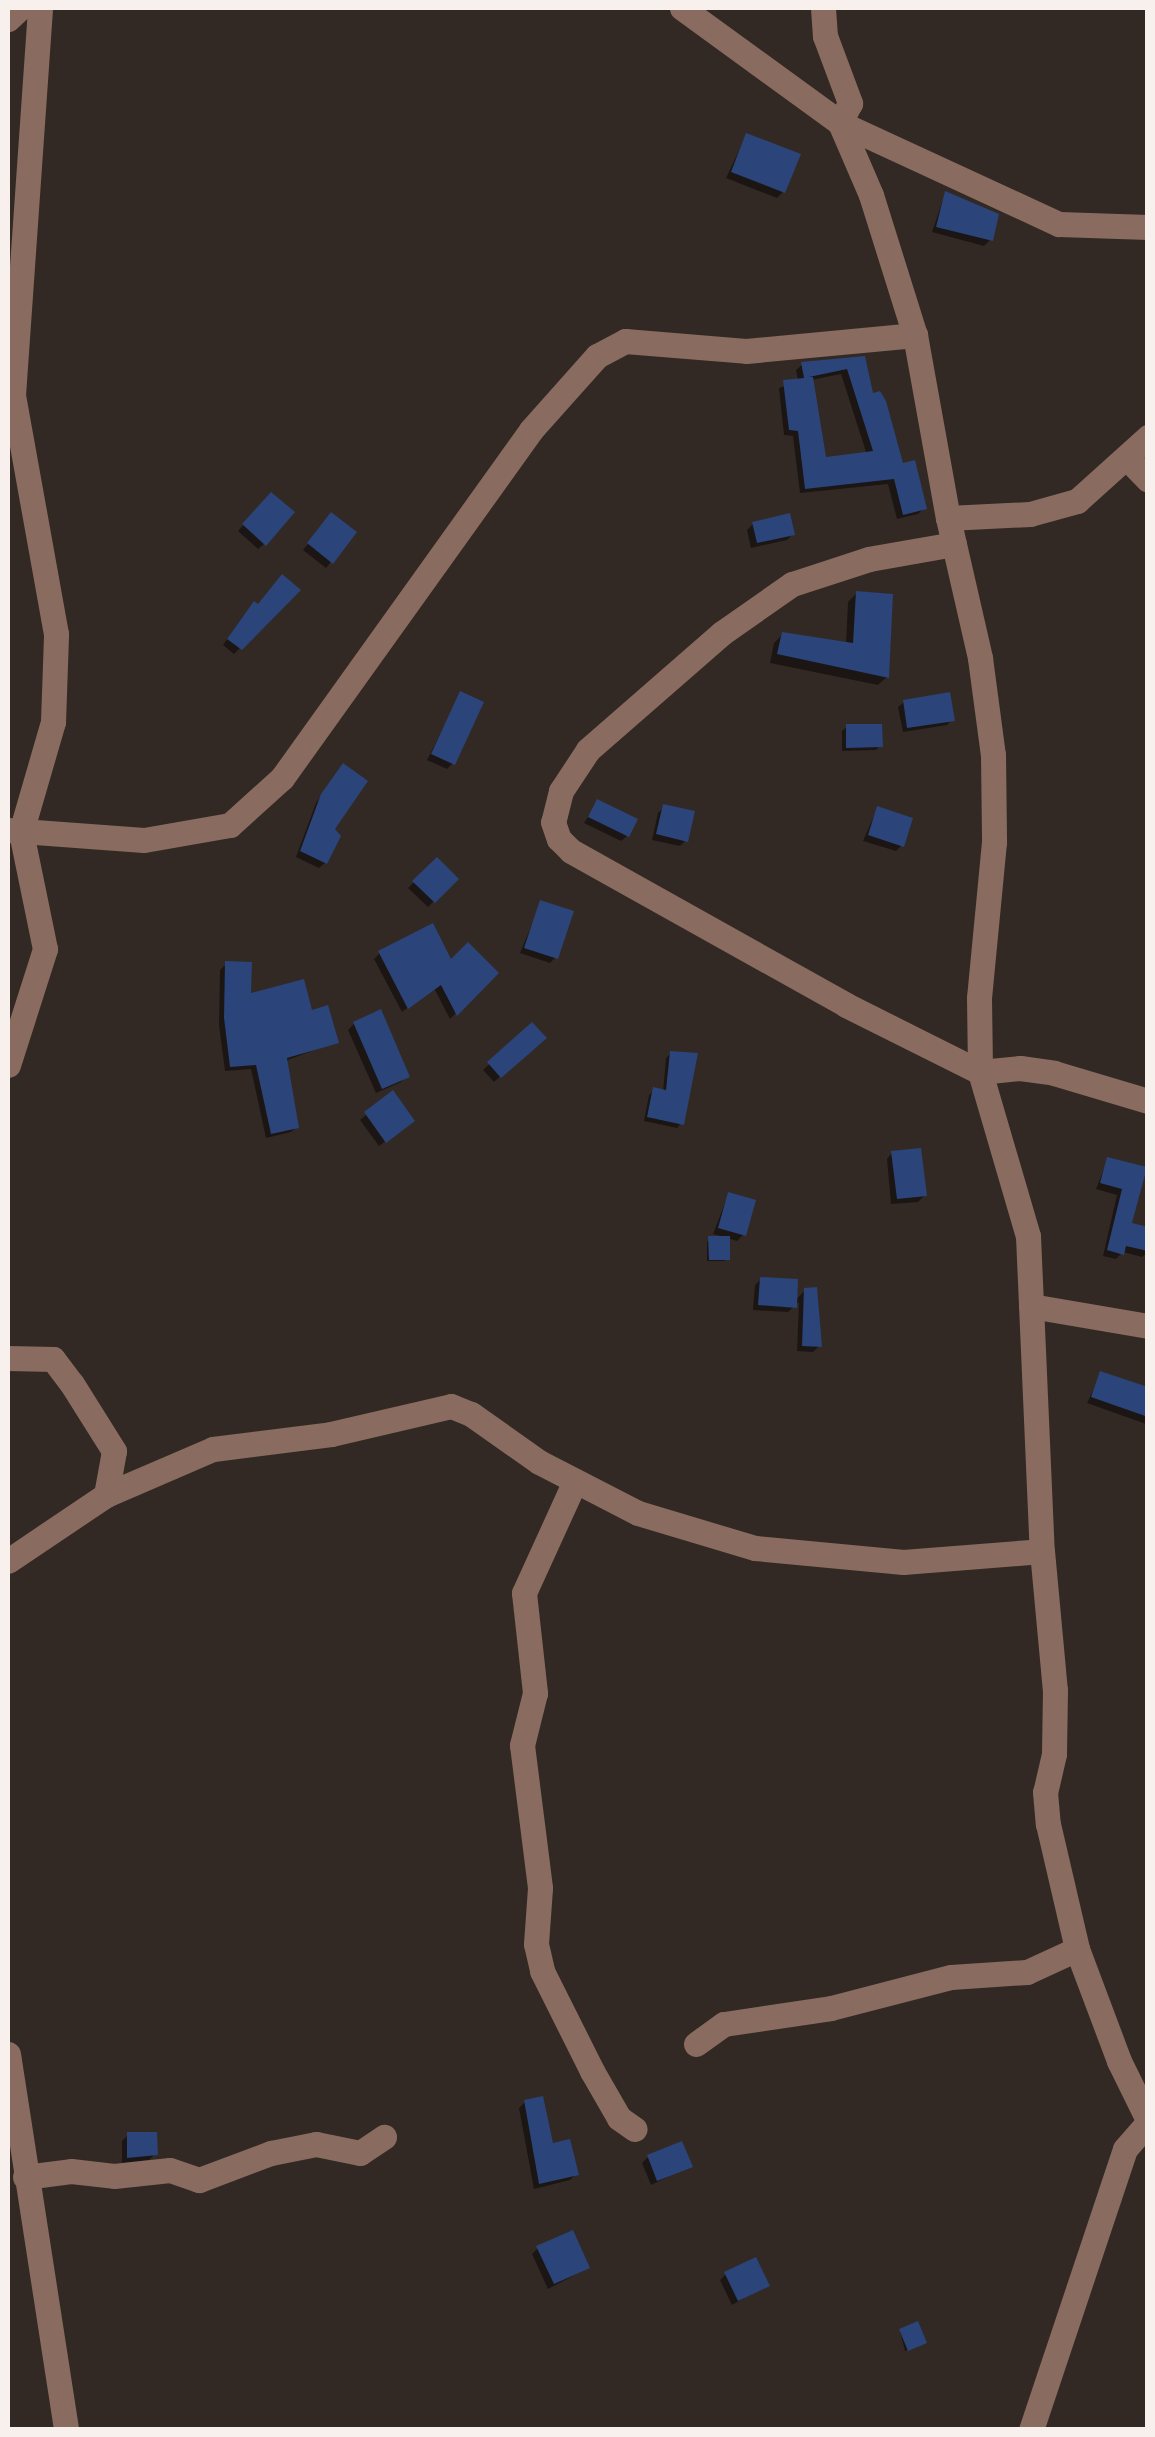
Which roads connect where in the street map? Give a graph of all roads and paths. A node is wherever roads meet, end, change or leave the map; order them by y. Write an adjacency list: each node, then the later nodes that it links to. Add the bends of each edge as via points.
1 (20, 8): 5 (street)
2 (40, 8): 14 (street, via 13,395 56,634 53,722)
3 (682, 8): 6 (street)
4 (823, 8): 6 (street, via 825,36 850,103)
5 (8, 19)
6 (840, 123): 7 (street, via 1059,224); 8 (street, via 872,195)
7 (1148, 228)
8 (915, 335): 12 (street); 14 (street, via 746,351 625,341 597,356 530,430 282,778 230,825 144,840)
9 (1148, 437): 10 (street)
10 (1127, 458): 11 (street); 12 (street, via 1077,501 1030,514)
11 (1148, 480)
12 (948, 518): 13 (street)
13 (954, 544): 16 (street, via 993,755); 16 (street, via 869,559 792,584 722,632 588,750 561,791 553,822 571,850 846,1005)
14 (14, 831): 15 (street, via 45,949)
15 (8, 1065)
16 (980, 1072): 17 (street, via 1054,1073); 18 (street, via 1028,1236)
17 (1148, 1101)
18 (1031, 1306): 19 (street); 23 (street)
19 (1148, 1326)
20 (8, 1358): 22 (street, via 52,1359 72,1384 114,1451)
21 (575, 1480): 22 (street, via 452,1406 332,1434 213,1450); 23 (street, via 638,1514 755,1548 903,1562); 29 (street, via 524,1592 534,1693 522,1744 540,1888 536,1944 542,1971 592,2071 619,2118)
22 (106, 1495): 24 (street)
23 (1042, 1551): 25 (street, via 1055,1690 1054,1754 1045,1792)
24 (8, 1561)
25 (1077, 1949): 26 (street, via 1027,1972 951,1977 831,2008 724,2024); 28 (street)
26 (696, 2044)
27 (8, 2054): 31 (street)
28 (1148, 2121): 33 (street, via 1124,2150)
29 (635, 2129)
30 (384, 2137): 31 (street, via 360,2152 316,2144 199,2180 170,2170)
31 (25, 2177): 32 (street)
32 (66, 2430)
33 (1031, 2430)

